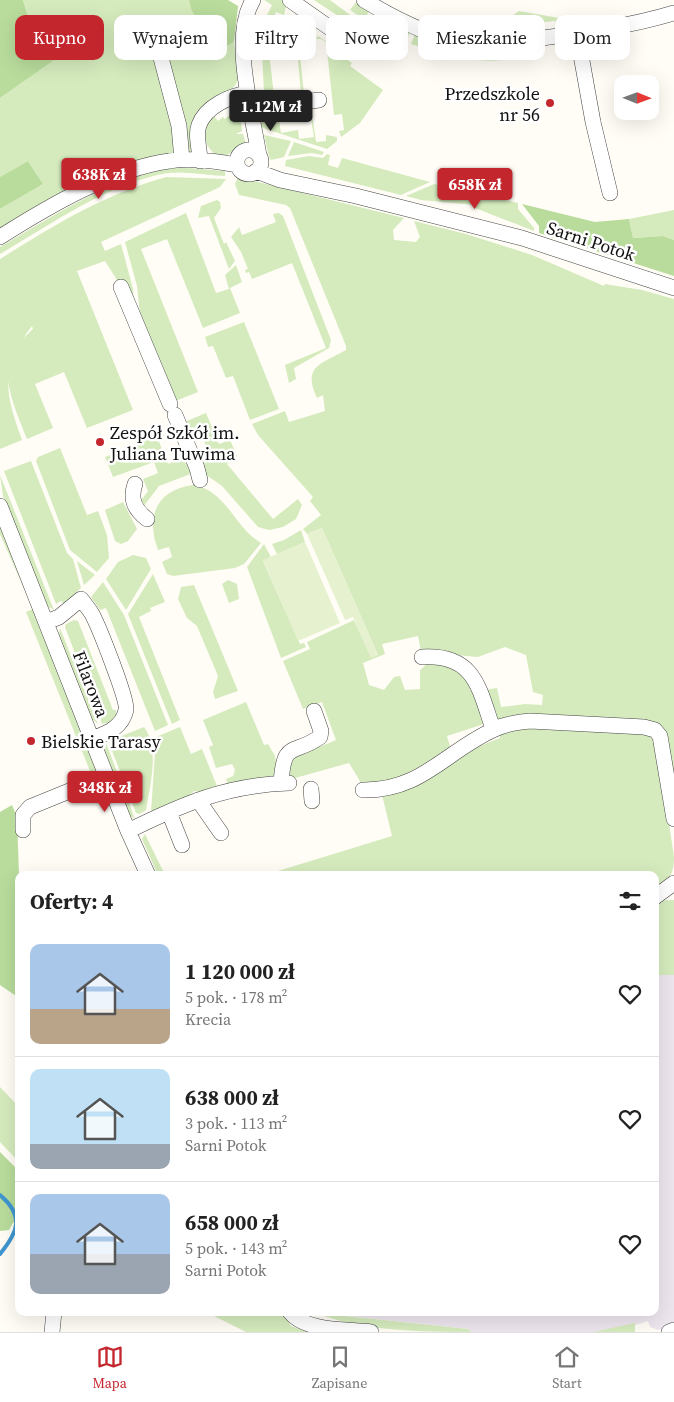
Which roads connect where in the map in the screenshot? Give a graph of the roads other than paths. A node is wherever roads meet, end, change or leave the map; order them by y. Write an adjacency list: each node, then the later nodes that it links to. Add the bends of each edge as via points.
1 (253, 0): 10 (street, via 244,23 242,43)
2 (290, 0): 6 (street)
3 (364, 0): 7 (street, via 415,27 466,43 500,43)
4 (674, 13): 5 (street)
5 (630, 24)
6 (326, 25)
7 (555, 36)
8 (162, 60): 13 (street, via 178,119)
9 (582, 60): 16 (street)
10 (248, 93): 12 (street); 14 (street, via 228,98 203,119 198,134)
11 (318, 100): 12 (street)
12 (250, 112): 15 (street)
13 (182, 160): 14 (street); 17 (street, via 151,164 116,175)
14 (200, 161): 15 (street, Sarni Potok)
15 (250, 161): 19 (street, Sarni Potok, via 280,180 522,238)
16 (610, 193)
17 (0, 237)
18 (121, 287): 20 (street)
19 (674, 288)
20 (200, 480)
21 (134, 484): 23 (street, via 132,501)
22 (0, 506): 24 (street, Filarowa)
23 (147, 519)
24 (46, 622): 28 (street, Filarowa); 28 (street, via 59,617 81,599 92,614 126,701 126,711 116,728)
25 (422, 657): 27 (street, via 457,661 477,675)
26 (314, 711): 31 (street, via 320,737 290,750 283,764 285,783 229,789)
27 (493, 729): 30 (street, via 400,786); 33 (street, via 530,721 655,730 663,746)
28 (92, 739): 29 (street, Filarowa)
29 (106, 776): 34 (street, via 30,807 22,814); 35 (street, Filarowa)
30 (363, 790)
31 (198, 800): 32 (street); 36 (street)
32 (169, 812): 35 (street); 37 (street)
33 (674, 819)
34 (23, 830)
35 (128, 831): 38 (street, Filarowa)
36 (221, 833)
37 (182, 845)
38 (146, 871)
39 (674, 883): 40 (street)
40 (659, 894)
41 (54, 1316): 44 (street)
42 (294, 1316): 45 (street, via 308,1324)
43 (674, 1330): 46 (street)
44 (52, 1332)
45 (371, 1332)
46 (669, 1332)

